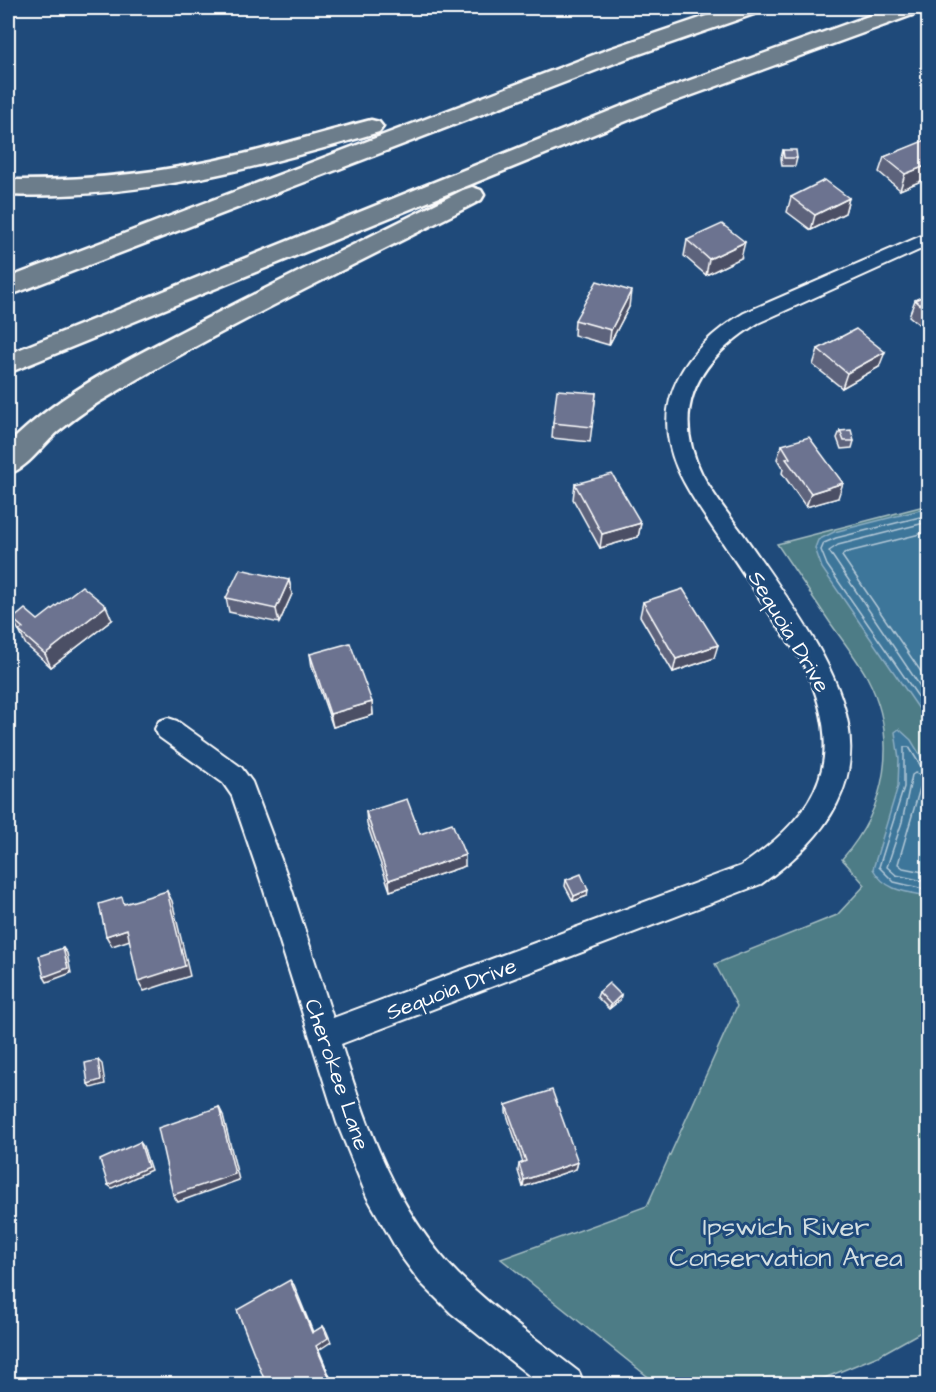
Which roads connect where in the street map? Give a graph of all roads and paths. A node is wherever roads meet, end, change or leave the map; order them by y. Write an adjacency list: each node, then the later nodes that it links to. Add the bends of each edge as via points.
1 (749, 8): 3 (highway)
2 (910, 8): 4 (highway)
3 (617, 54): 5 (highway, via 288,152 225,167 94,186); 7 (highway)
4 (665, 97): 8 (highway); 9 (highway, via 120,376 67,410)
5 (8, 188)
6 (928, 240): 11 (street, Sequoia Drive, via 734,328 700,357 687,378 680,401 679,438 692,476 812,657 833,703 838,735 836,768 826,800 808,829 783,854 752,875)
7 (8, 287)
8 (8, 364)
9 (8, 463)
10 (168, 729): 11 (street, Cherokee Lane, via 232,775 243,790)
11 (324, 1036): 12 (street, Cherokee Lane, via 365,1153 407,1238 460,1299)
12 (567, 1384)

